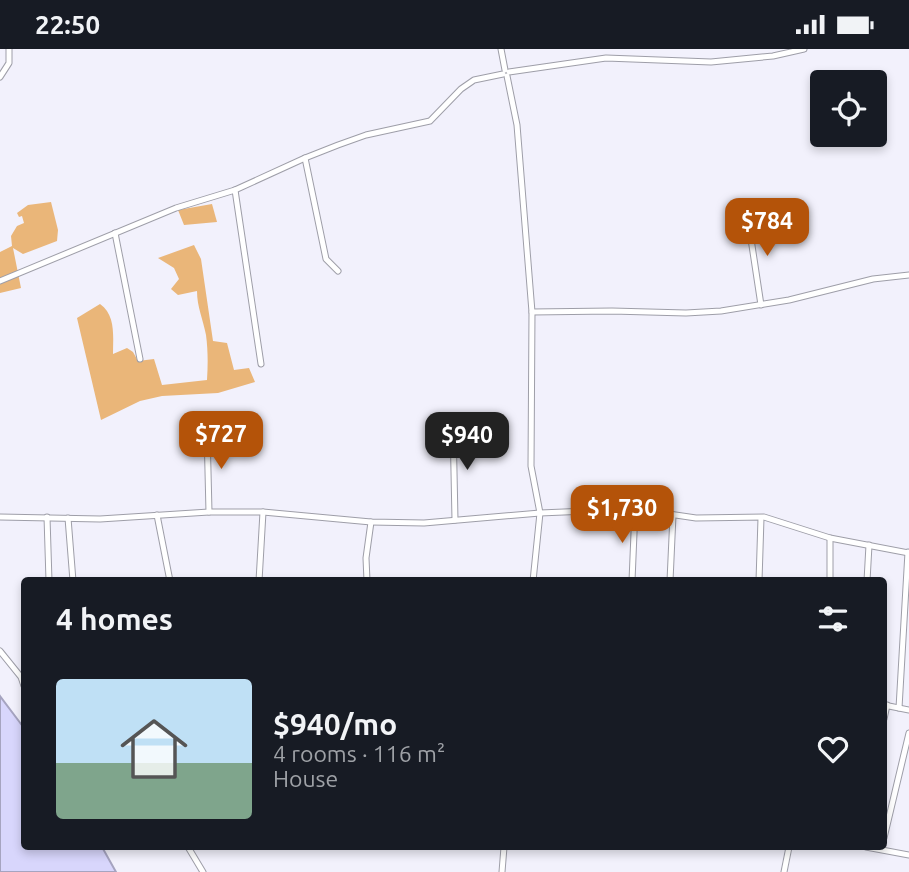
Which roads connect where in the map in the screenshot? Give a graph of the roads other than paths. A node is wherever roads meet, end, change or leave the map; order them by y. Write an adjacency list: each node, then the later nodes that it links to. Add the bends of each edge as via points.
1 (9, 49): 5 (street, via 9,63)
2 (501, 49): 4 (street)
3 (804, 49): 4 (street, via 711,62 606,58)
4 (506, 73): 6 (street, via 474,80 430,121 366,135); 14 (street, via 517,125)
5 (0, 77)
6 (305, 158): 7 (street); 10 (street, via 326,259)
7 (235, 190): 9 (street); 16 (street)
8 (740, 231): 13 (street, via 751,239)
9 (115, 233): 12 (street); 15 (street)
10 (338, 271)
11 (909, 275): 13 (street)
12 (0, 281)
13 (761, 305): 14 (street, via 685,313)
14 (532, 312): 22 (street, via 531,466)
15 (140, 359)
16 (261, 364)
17 (453, 423): 29 (street)
18 (207, 430): 20 (street)
19 (635, 509): 22 (street); 24 (street); 40 (street)
20 (209, 512): 21 (street); 23 (street)
21 (263, 512): 30 (street); 37 (street)
22 (540, 513): 29 (street); 39 (street)
23 (157, 515): 27 (street); 36 (street)
24 (673, 515): 28 (street); 41 (street)
25 (0, 517): 26 (street)
26 (47, 517): 27 (street); 34 (street)
27 (68, 517): 35 (street)
28 (761, 517): 31 (street); 42 (street)
29 (455, 520): 30 (street)
30 (371, 522): 38 (street)
31 (830, 538): 32 (street); 43 (street)
32 (869, 545): 33 (street); 44 (street)
33 (908, 553): 48 (street)
34 (48, 577)
35 (73, 577)
36 (169, 577)
37 (259, 577)
38 (368, 577)
39 (533, 577)
40 (632, 577)
41 (670, 577)
42 (759, 577)
43 (830, 577)
44 (867, 577)
45 (0, 651): 46 (street)
46 (21, 673)
47 (887, 705): 48 (street)
48 (900, 708): 49 (street)
49 (909, 710)
50 (909, 733): 51 (street)
51 (887, 825)
52 (190, 850): 57 (street)
53 (503, 850): 58 (street)
54 (788, 850): 59 (street)
55 (886, 850): 56 (street)
56 (909, 855)
57 (203, 872)
58 (502, 872)
59 (784, 872)

